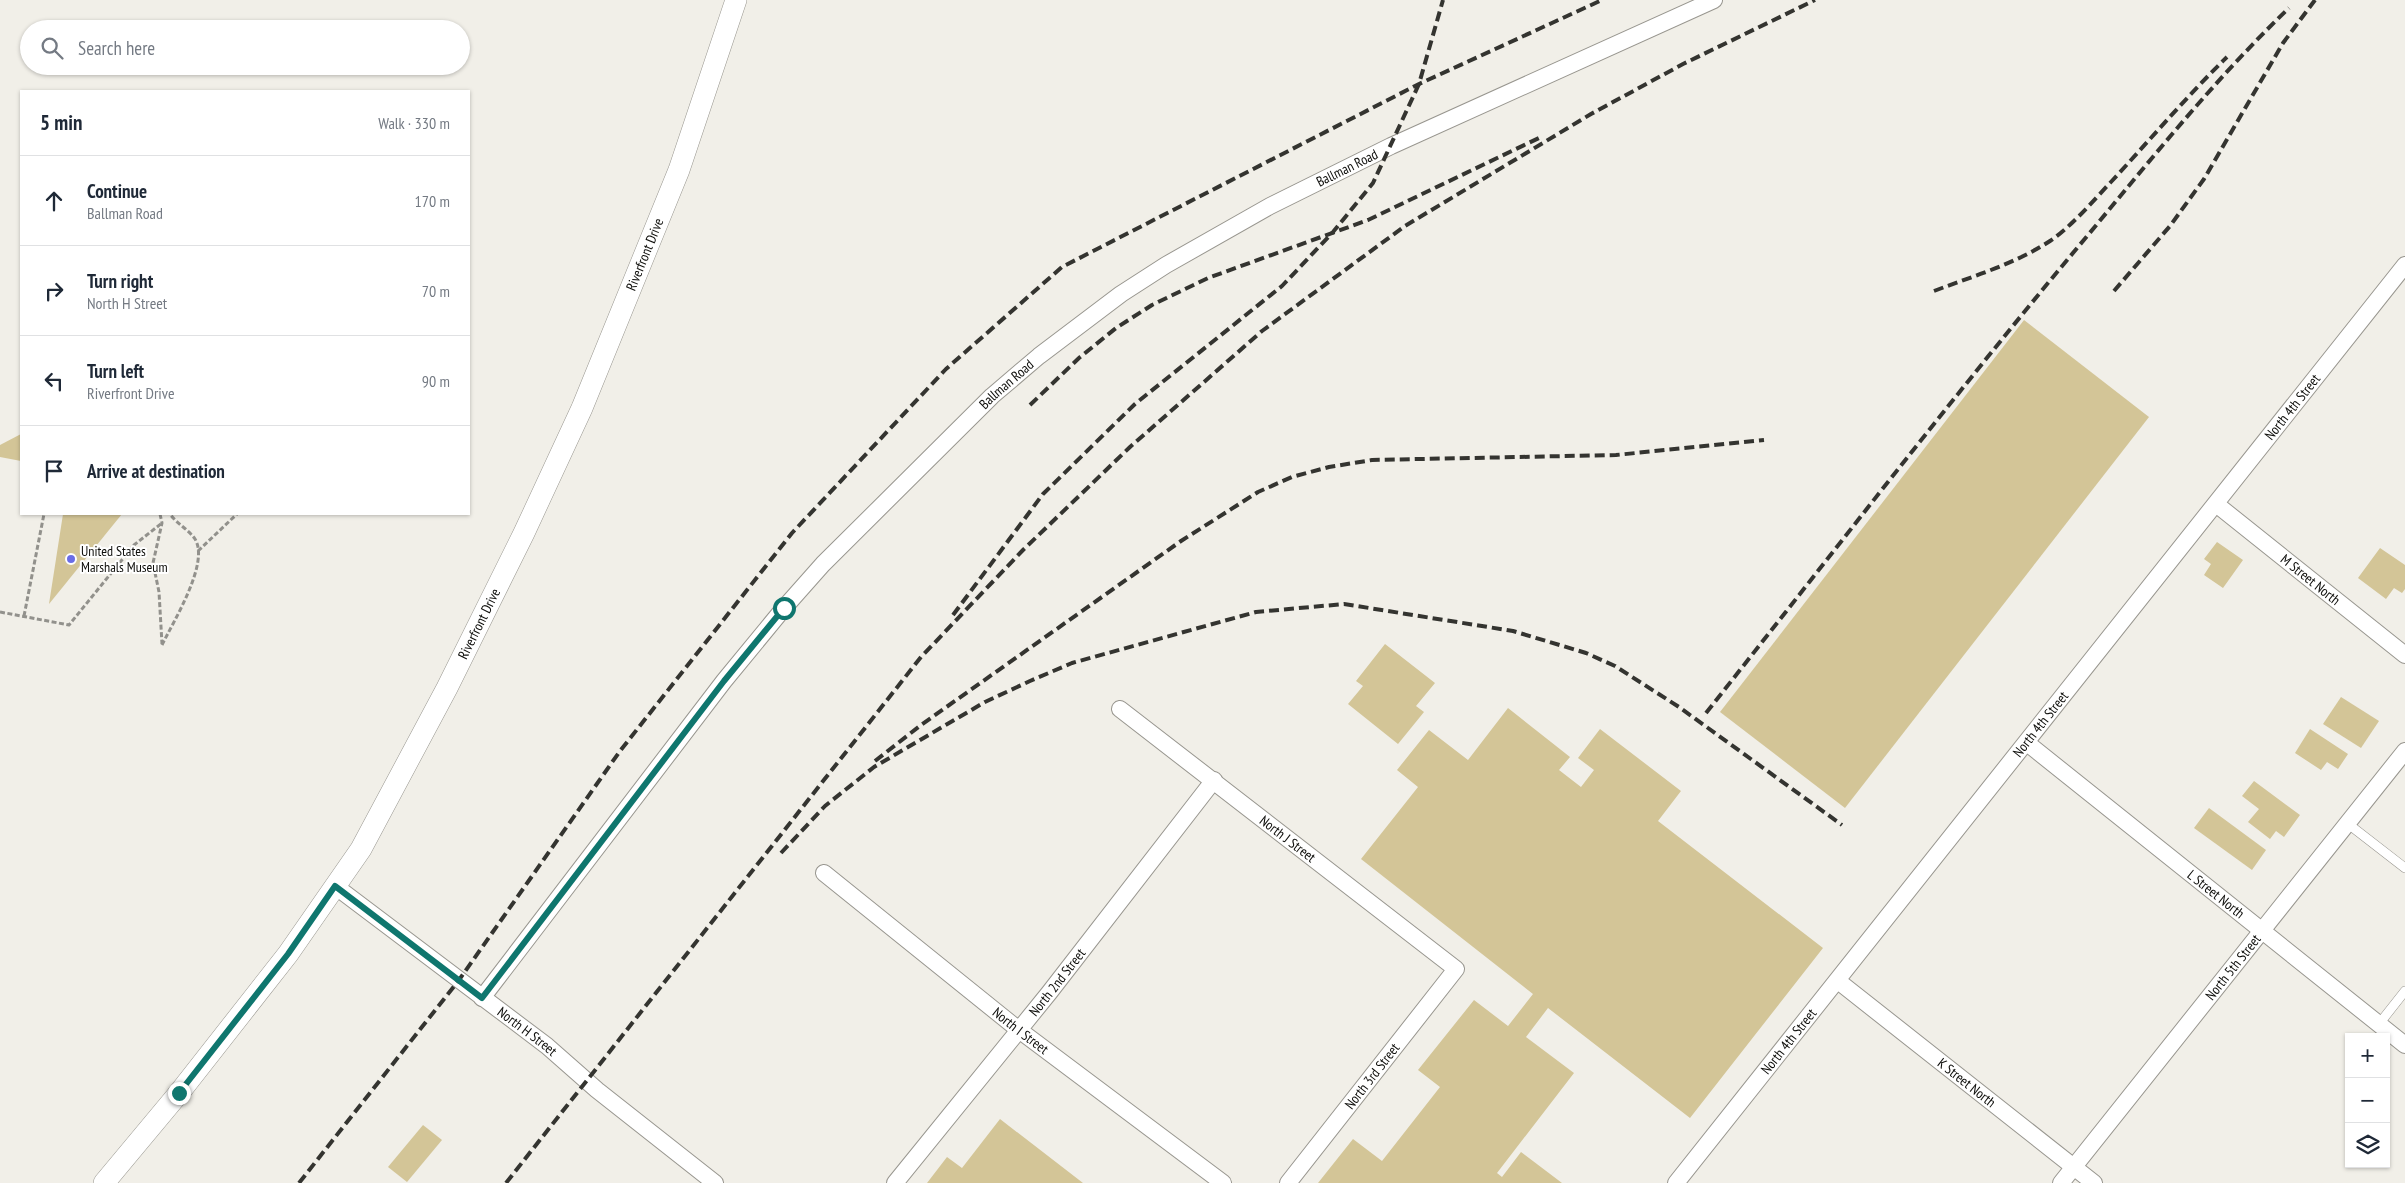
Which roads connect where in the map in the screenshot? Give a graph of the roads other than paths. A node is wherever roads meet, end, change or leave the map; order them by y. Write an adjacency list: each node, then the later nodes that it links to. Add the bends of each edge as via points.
1 (736, 0): 13 (street, Riverfront Drive, via 679,170 582,408 447,688 361,849)
2 (1714, 0): 18 (street, Ballman Road, via 1400,142 1270,206 1207,240 1136,285 1039,356 992,396 823,564 724,681)
3 (2405, 266): 4 (street, North 4th Street)
4 (2216, 504): 5 (street, M Street North); 7 (street, North 4th Street)
5 (2405, 655)
6 (1120, 709): 9 (street, North J Street)
7 (2027, 743): 14 (street, L Street North); 16 (street, North 4th Street)
8 (2405, 751): 10 (street, North 5th Street)
9 (1214, 780): 15 (street, North J Street); 20 (street, North 2nd Street)
10 (2347, 823): 11 (lane); 14 (street, North 5th Street)
11 (2405, 868)
12 (824, 873): 20 (street, North I Street)
13 (335, 886): 18 (street, North H Street); 23 (street, Riverfront Drive, via 282,962)
14 (2262, 930): 19 (street, L Street North); 22 (street, North 5th Street)
15 (1456, 969): 27 (street, North 3rd Street)
16 (1838, 980): 22 (street, K Street North); 28 (street, North 4th Street)
17 (2405, 991): 19 (lane)
18 (482, 998): 24 (street, North H Street, via 547,1046 597,1090)
19 (2379, 1024): 21 (street, L Street North)
20 (1019, 1030): 25 (street, North 2nd Street); 26 (street, North I Street)
21 (2405, 1045)
22 (2074, 1167): 29 (street, North 5th Street); 30 (street, K Street North)
23 (104, 1183)
24 (715, 1183)
25 (896, 1183)
26 (1223, 1183)
27 (1288, 1183)
28 (1676, 1183)
29 (2061, 1183)
30 (2094, 1183)

